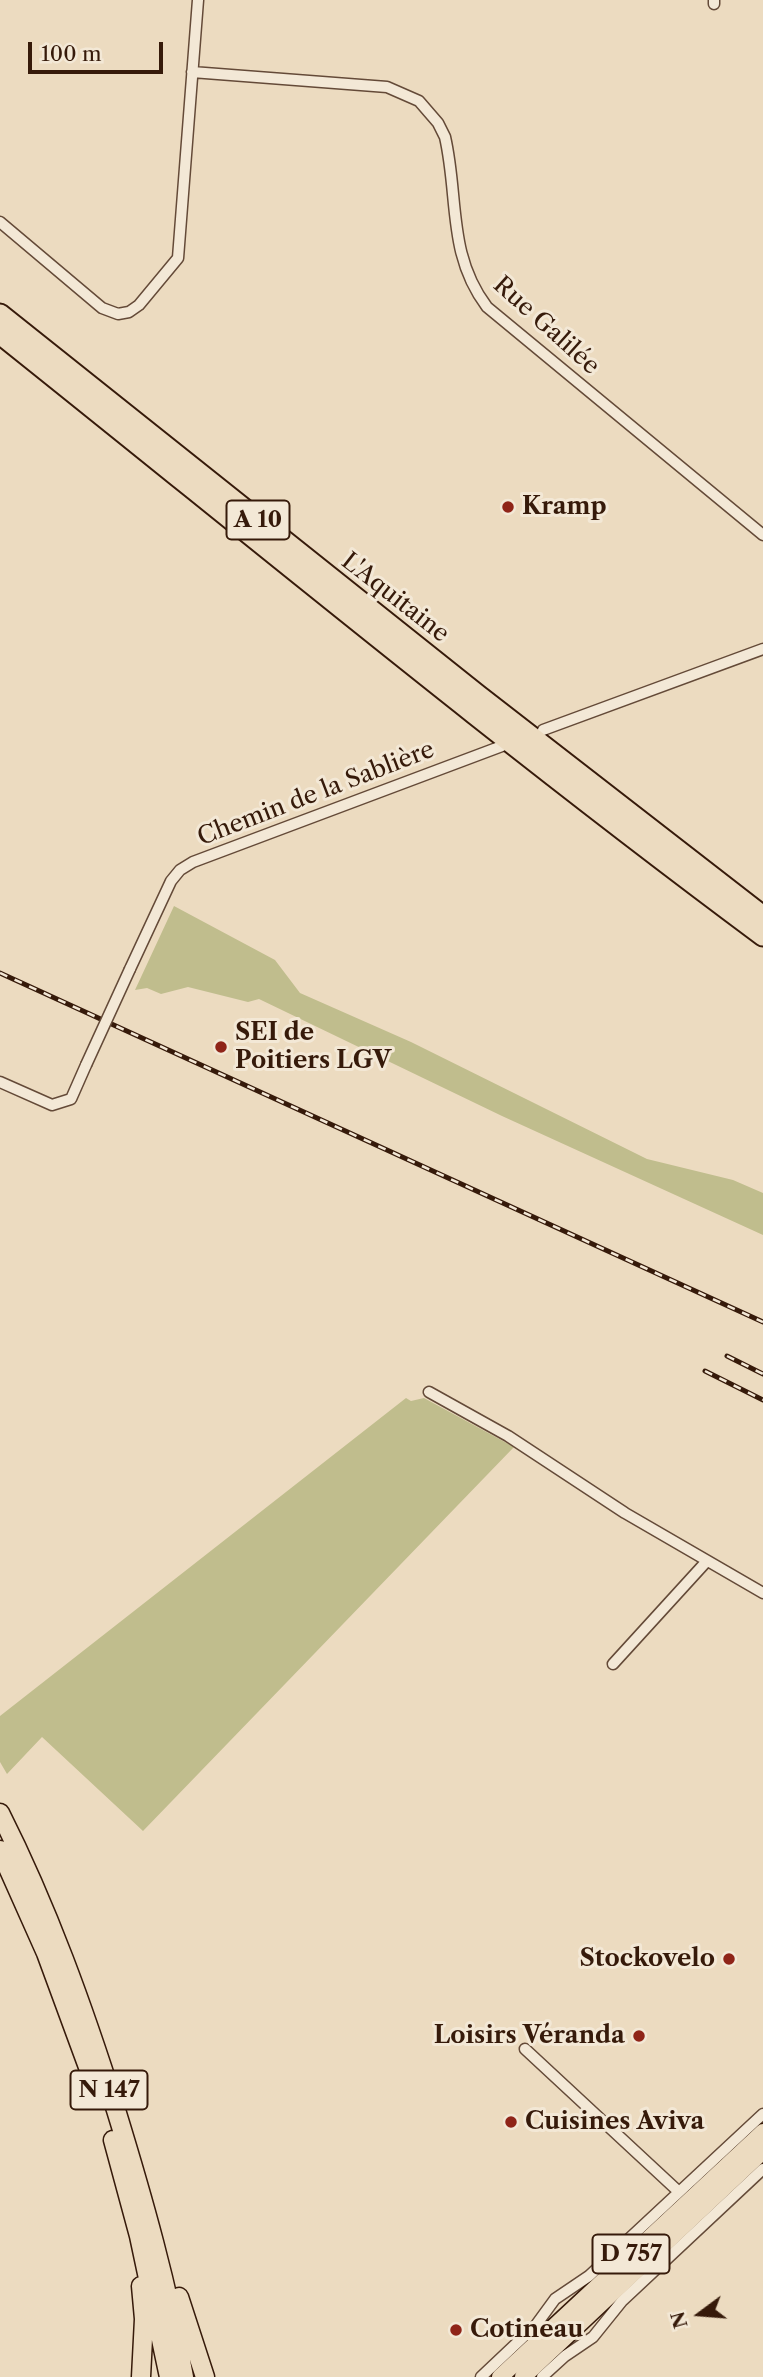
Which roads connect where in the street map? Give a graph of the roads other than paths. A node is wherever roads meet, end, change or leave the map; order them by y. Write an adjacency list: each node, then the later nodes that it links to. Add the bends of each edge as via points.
1 (198, 0): 2 (street)
2 (192, 72): 3 (street, via 178,258 129,312 118,314 102,308); 6 (street, Rue Galilée, via 354,83 400,91 419,101 444,137 462,261 475,292 487,307)
3 (0, 222)
4 (0, 314): 10 (highway, L'Aquitaine / A 10)
5 (0, 334): 11 (highway, L'Aquitaine / A 10, via 496,730)
6 (763, 535)
7 (763, 649): 8 (street)
8 (543, 730)
9 (502, 746): 12 (street, Chemin de la Sablière, bridge, via 180,870 71,1099 51,1105)
10 (763, 916)
11 (763, 936)
12 (0, 1082)
13 (429, 1392): 14 (street, via 511,1438)
14 (706, 1562): 15 (street); 16 (street)
15 (763, 1593)
16 (613, 1664)
17 (0, 1813): 26 (highway, N 147, via 93,2037)
18 (0, 1850): 24 (highway, N 147, via 67,2007)
19 (525, 2049): 25 (street)
20 (763, 2114): 25 (street)
21 (763, 2132): 32 (main road, D 757)
22 (763, 2151): 33 (main road, D 757)
23 (763, 2169): 34 (street, via 622,2301 593,2337)
24 (127, 2187): 27 (highway, N 147, via 123,2198 144,2319); 28 (highway, N 147)
25 (679, 2192): 31 (street, via 589,2276 555,2299 540,2321)
26 (148, 2213): 29 (highway, N 147); 30 (highway, via 156,2221)
27 (141, 2377)
28 (169, 2377)
29 (184, 2377)
30 (205, 2377)
31 (481, 2377)
32 (500, 2377)
33 (523, 2377)
34 (542, 2377)

